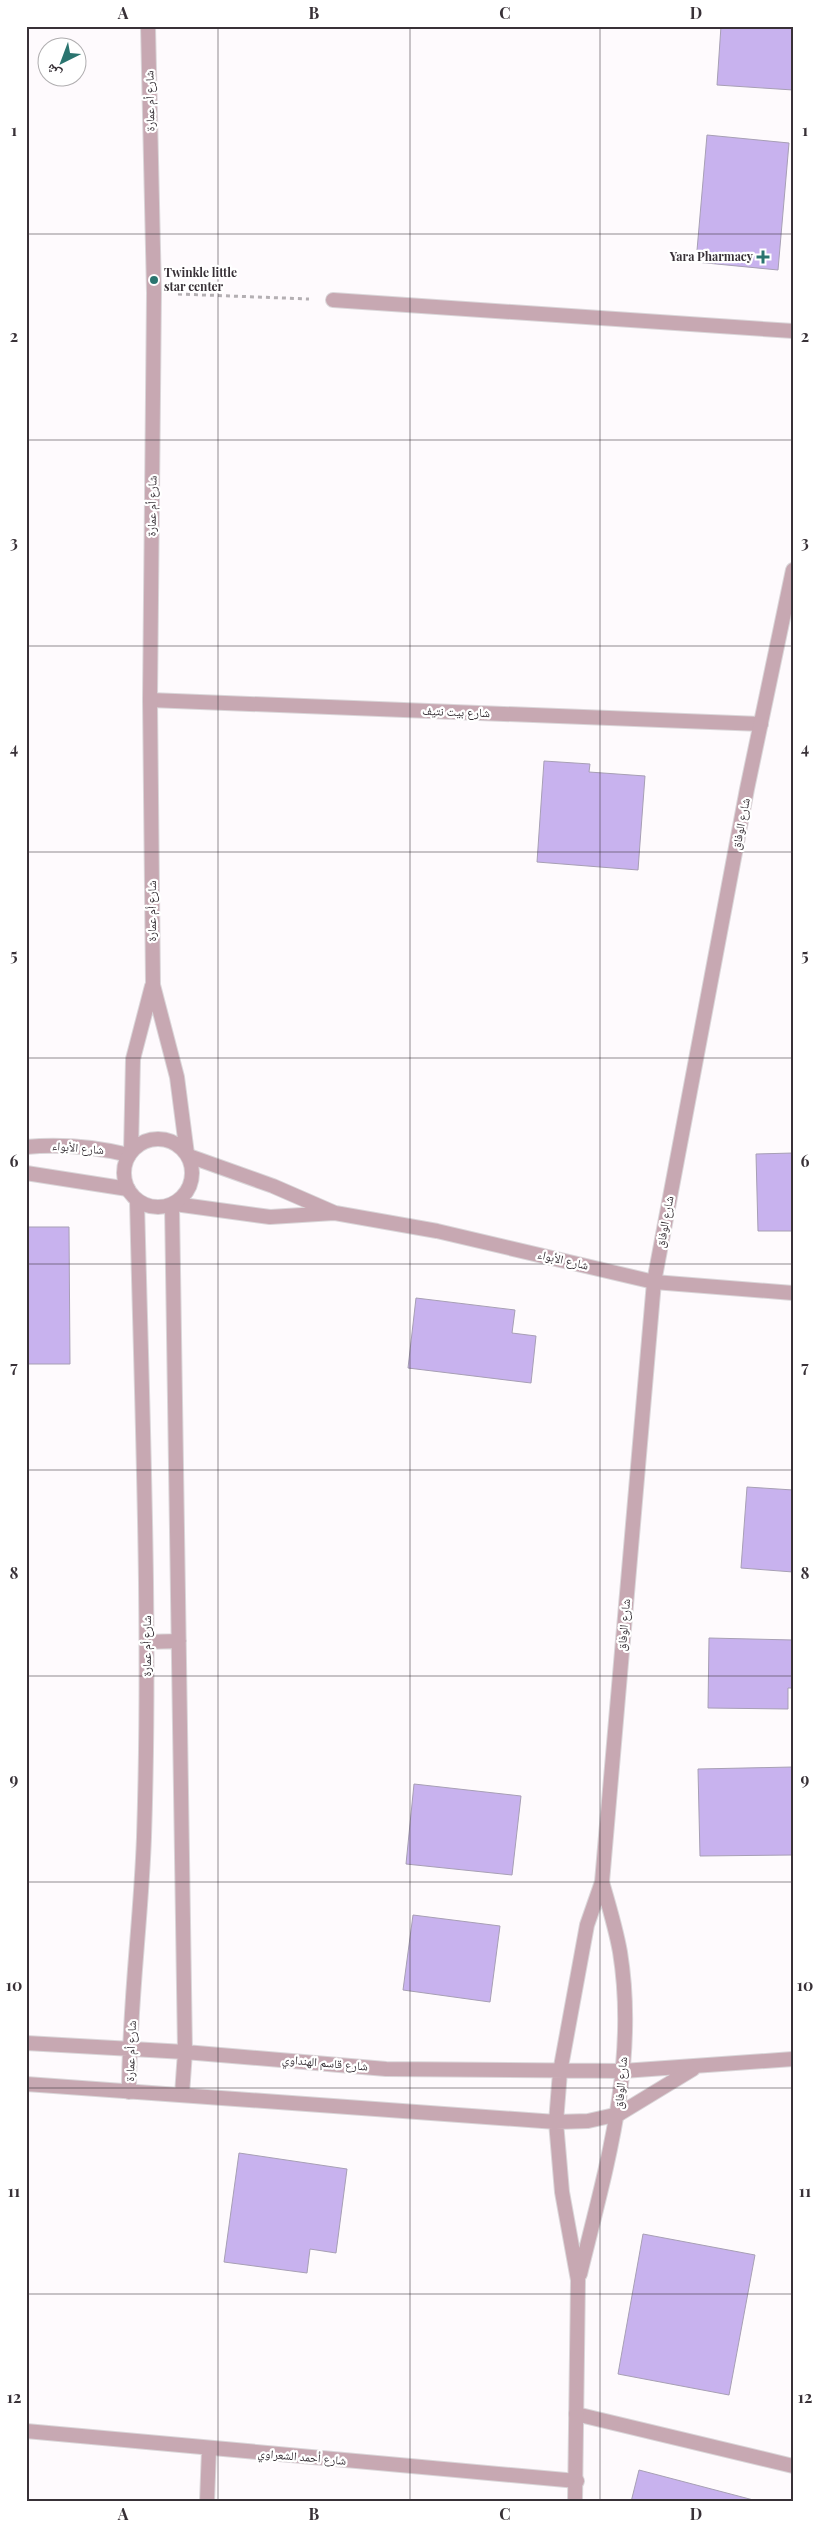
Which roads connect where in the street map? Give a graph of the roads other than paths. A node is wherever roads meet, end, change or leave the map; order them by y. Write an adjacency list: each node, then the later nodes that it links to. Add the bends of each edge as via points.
1 (148, 26): 5 (street, شارع أم عمارة, via 154,292)
2 (332, 300): 3 (street)
3 (793, 331)
4 (793, 570): 6 (street, شارع الوفاق)
5 (150, 700): 6 (street, شارع بيت نتيف); 7 (street, شارع أم عمارة)
6 (761, 724): 16 (street, شارع الوفاق)
7 (153, 985): 9 (street, شارع أم عمارة, via 134,1059); 10 (street, شارع أم عمارة, via 177,1077)
8 (26, 1147): 9 (street, شارع الأبواء, via 48,1145)
9 (130, 1153): 10 (street, via 144,1141 159,1138 175,1143); 12 (street, via 124,1172)
10 (188, 1155): 14 (street, via 194,1174 188,1192); 15 (street, شارع الأبواء, via 273,1186)
11 (26, 1173): 12 (street)
12 (128, 1189): 13 (street)
13 (137, 1200): 14 (street, via 154,1208); 19 (street, شارع أم عمارة)
14 (174, 1205): 15 (street, شارع الأبواء, via 270,1217); 18 (street)
15 (334, 1213): 16 (street, شارع الأبواء, via 438,1231)
16 (654, 1282): 17 (street, شارع الأبواء); 20 (street, شارع الوفاق)
17 (793, 1293)
18 (179, 1641): 19 (street); 23 (street)
19 (147, 1642): 22 (street, شارع أم عمارة, via 144,1838)
20 (602, 1882): 26 (street, شارع الوفاق, via 620,1954 625,2025); 27 (street, شارع الوفاق, via 587,1925)
21 (26, 2043): 22 (street, شارع قاسم الهنداوي)
22 (130, 2049): 23 (street, شارع قاسم الهنداوي); 29 (street, شارع أم عمارة)
23 (185, 2052): 27 (street, شارع قاسم الهنداوي, via 386,2068); 30 (street)
24 (793, 2059): 25 (street, شارع قاسم الهنداوي)
25 (696, 2068): 26 (street, شارع قاسم الهنداوي); 31 (street)
26 (623, 2071): 27 (street, شارع قاسم الهنداوي); 31 (street, شارع الوفاق)
27 (560, 2072): 32 (street, شارع الوفاق)
28 (26, 2084): 29 (street)
29 (130, 2092): 30 (street)
30 (182, 2094): 32 (street)
31 (619, 2114): 32 (street, via 588,2121); 33 (street, شارع الوفاق)
32 (556, 2122): 33 (street, شارع الوفاق, via 562,2192)
33 (578, 2280): 34 (street, شارع الوفاق)
34 (576, 2414): 37 (street); 38 (street, شارع الوفاق)
35 (26, 2431): 36 (street, شارع أحمد الشعراوي)
36 (209, 2449): 38 (street, شارع أحمد الشعراوي); 39 (street)
37 (793, 2466)
38 (577, 2481): 40 (street, شارع الوفاق)
39 (206, 2502)
40 (575, 2502)

